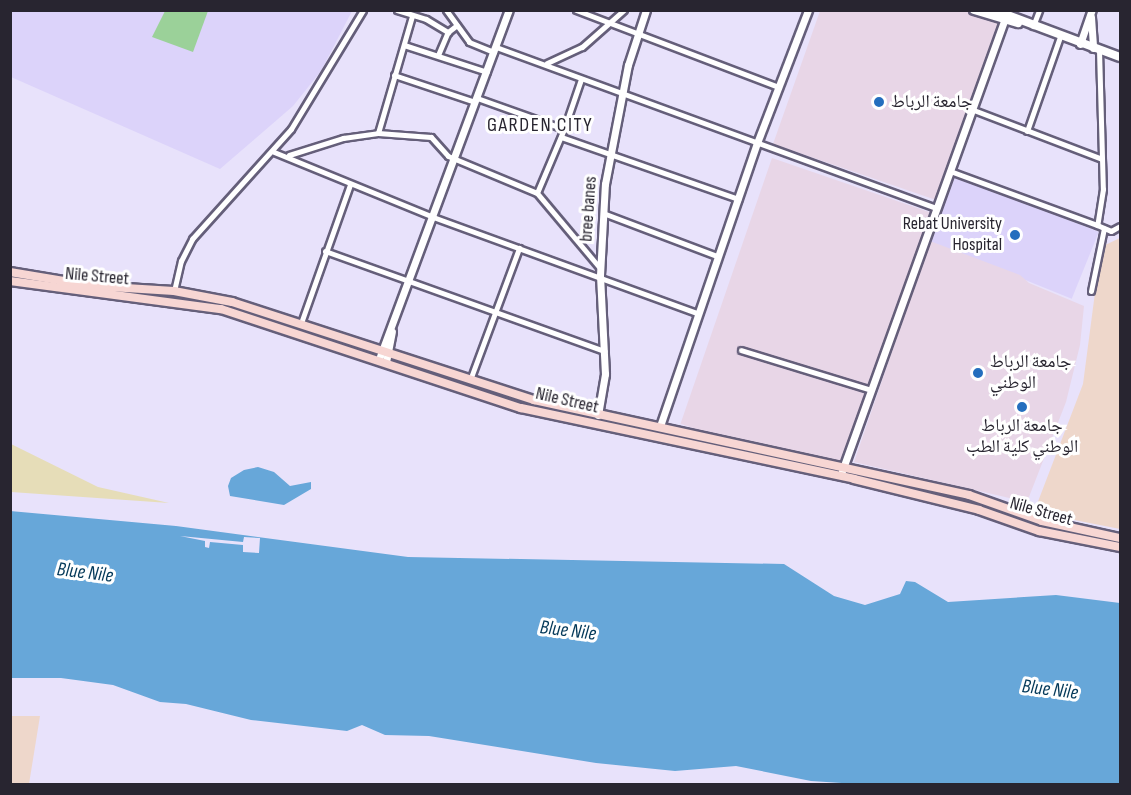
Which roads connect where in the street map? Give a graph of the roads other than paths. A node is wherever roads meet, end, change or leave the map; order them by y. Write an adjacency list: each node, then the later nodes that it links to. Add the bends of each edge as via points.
1 (363, 10): 40 (street, via 319,88)
2 (397, 10): 13 (street)
3 (446, 10): 16 (street)
4 (509, 10): 23 (street)
5 (576, 10): 15 (street)
6 (624, 10): 15 (street)
7 (646, 10): 19 (street, bree banes)
8 (974, 10): 12 (main road)
9 (1039, 10): 17 (street)
10 (806, 11): 31 (street)
11 (1092, 12): 21 (street); 24 (street)
12 (993, 13): 14 (main road)
13 (412, 16): 18 (street); 22 (street)
14 (1005, 18): 17 (main road); 34 (street)
15 (611, 23): 19 (street); 27 (street, via 582,47)
16 (457, 25): 18 (street); 23 (street, via 469,42)
17 (1033, 27): 20 (main road)
18 (448, 32): 25 (street)
19 (638, 34): 31 (street); 32 (street, bree banes)
20 (1060, 37): 21 (main road); 36 (street)
21 (1080, 44): 24 (main road)
22 (404, 45): 25 (street); 29 (street)
23 (495, 49): 27 (street); 28 (street)
24 (1096, 49): 26 (main road); 44 (street)
25 (438, 55): 28 (street)
26 (1120, 57)
27 (548, 63): 30 (street)
28 (486, 72): 33 (street)
29 (394, 75): 33 (street); 37 (street)
30 (582, 79): 32 (street); 35 (street)
31 (779, 87): 39 (street)
32 (622, 92): 39 (street); 41 (street, bree banes)
33 (476, 100): 35 (street); 43 (street)
34 (972, 110): 36 (street); 45 (street)
35 (564, 129): 38 (street)
36 (1027, 130): 44 (street)
37 (378, 133): 42 (street, via 343,138); 43 (street, via 431,137 440,142 444,154)
38 (561, 137): 41 (street); 47 (street)
39 (758, 143): 48 (street); 49 (street)
40 (274, 152): 42 (street); 62 (street, via 192,238 181,261)
41 (609, 154): 48 (street); 50 (street, bree banes)
42 (289, 155): 46 (street)
43 (454, 159): 47 (street); 51 (street)
44 (1102, 159): 52 (street)
45 (950, 171): 49 (street); 52 (street)
46 (350, 185): 51 (street); 56 (street)
47 (537, 193): 59 (street)
48 (738, 199): 57 (street)
49 (937, 208): 72 (street)
50 (603, 213): 57 (street); 59 (street, bree banes)
51 (433, 217): 55 (street); 61 (street)
52 (1097, 225): 54 (street)
53 (1120, 226): 54 (street, via 1111,231)
54 (1104, 228): 63 (street)
55 (519, 248): 59 (street); 65 (street)
56 (325, 251): 61 (street); 66 (street)
57 (717, 256): 64 (street)
58 (10, 272): 62 (main road, Nile Street, via 94,286)
59 (600, 272): 64 (street); 68 (street, bree banes)
60 (10, 281): 70 (main road, Nile Street, via 68,292 189,302 286,328)
61 (408, 284): 65 (street); 67 (street)
62 (174, 291): 66 (main road, Nile Street, via 232,302)
63 (1091, 291)
64 (697, 313): 74 (street)
65 (495, 314): 68 (street); 71 (street)
66 (301, 323): 67 (main road, Nile Street)
67 (385, 351): 70 (street); 71 (main road, Nile Street)
68 (605, 351): 73 (street, bree banes)
69 (741, 351): 72 (street)
70 (382, 361): 76 (main road, Nile Street, via 521,408)
71 (470, 380): 73 (main road, Nile Street)
72 (871, 390): 75 (street)
73 (598, 415): 74 (main road, Nile Street)
74 (660, 426): 75 (main road, Nile Street)
75 (843, 466): 76 (street); 77 (main road, Nile Street, via 969,495 1042,521)
76 (840, 476): 78 (main road, Nile Street, via 979,510 1039,531)
77 (1120, 538)
78 (1120, 547)

